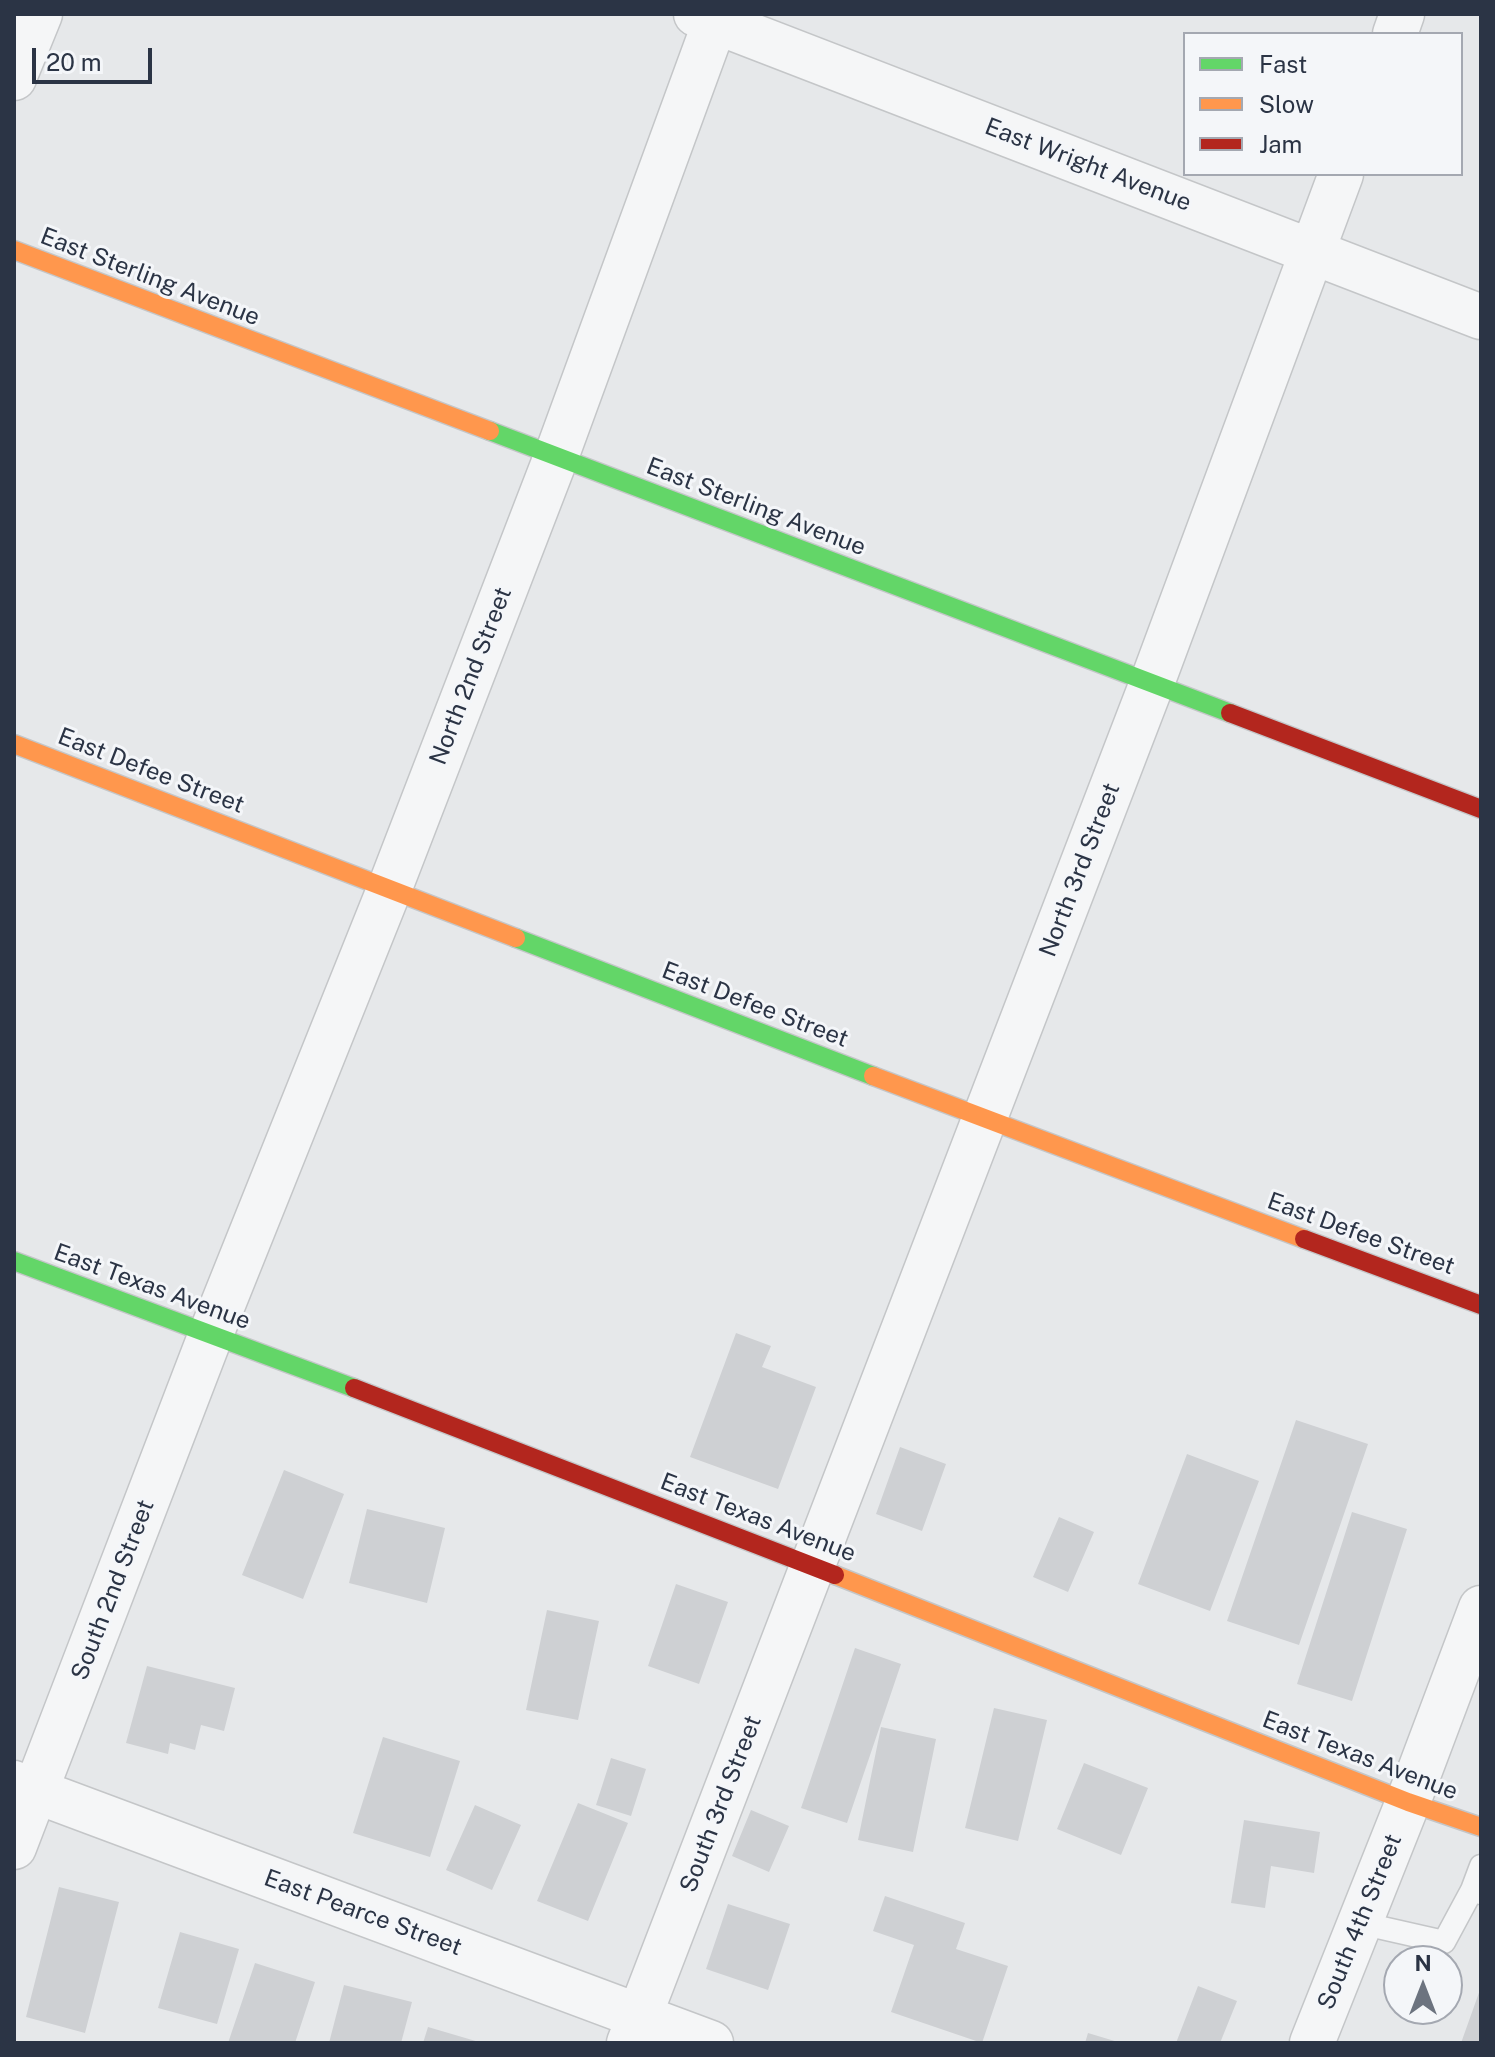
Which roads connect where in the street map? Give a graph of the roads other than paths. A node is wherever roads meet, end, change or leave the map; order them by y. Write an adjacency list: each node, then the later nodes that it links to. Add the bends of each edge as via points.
1 (40, 14): 3 (street)
2 (710, 17): 6 (street, East Wright Avenue); 8 (street, North 2nd Street)
3 (14, 78)
4 (1340, 176): 6 (street, North 3rd Street)
5 (14, 250): 8 (main road, East Sterling Avenue)
6 (1311, 251): 7 (street, East Wright Avenue); 9 (street, North 3rd Street)
7 (1481, 317)
8 (556, 457): 9 (main road, East Sterling Avenue); 12 (street, North 2nd Street)
9 (1152, 683): 11 (main road, East Sterling Avenue); 13 (street, North 3rd Street)
10 (14, 744): 12 (main road, East Defee Street)
11 (1481, 809)
12 (389, 890): 13 (main road, East Defee Street); 16 (street, North 2nd Street)
13 (985, 1120): 15 (main road, East Defee Street); 17 (street, North 3rd Street)
14 (14, 1261): 16 (main road, East Texas Avenue)
15 (1481, 1305)
16 (211, 1334): 17 (main road, East Texas Avenue); 19 (street, South 2nd Street)
17 (812, 1564): 20 (main road, East Texas Avenue); 26 (street, South 3rd Street)
18 (1481, 1608): 20 (street, South 4th Street)
19 (25, 1787): 22 (street, South 2nd Street); 26 (street, East Pearce Street)
20 (1408, 1802): 21 (main road, East Texas Avenue); 25 (street, South 4th Street)
21 (1481, 1827)
22 (14, 1847)
23 (1481, 1866): 24 (lane)
24 (1476, 1892): 25 (lane, via 1444,1942)
25 (1360, 1923): 28 (street, South 4th Street)
26 (634, 2029): 27 (street, East Pearce Street)
27 (711, 2043)
28 (1312, 2043)

